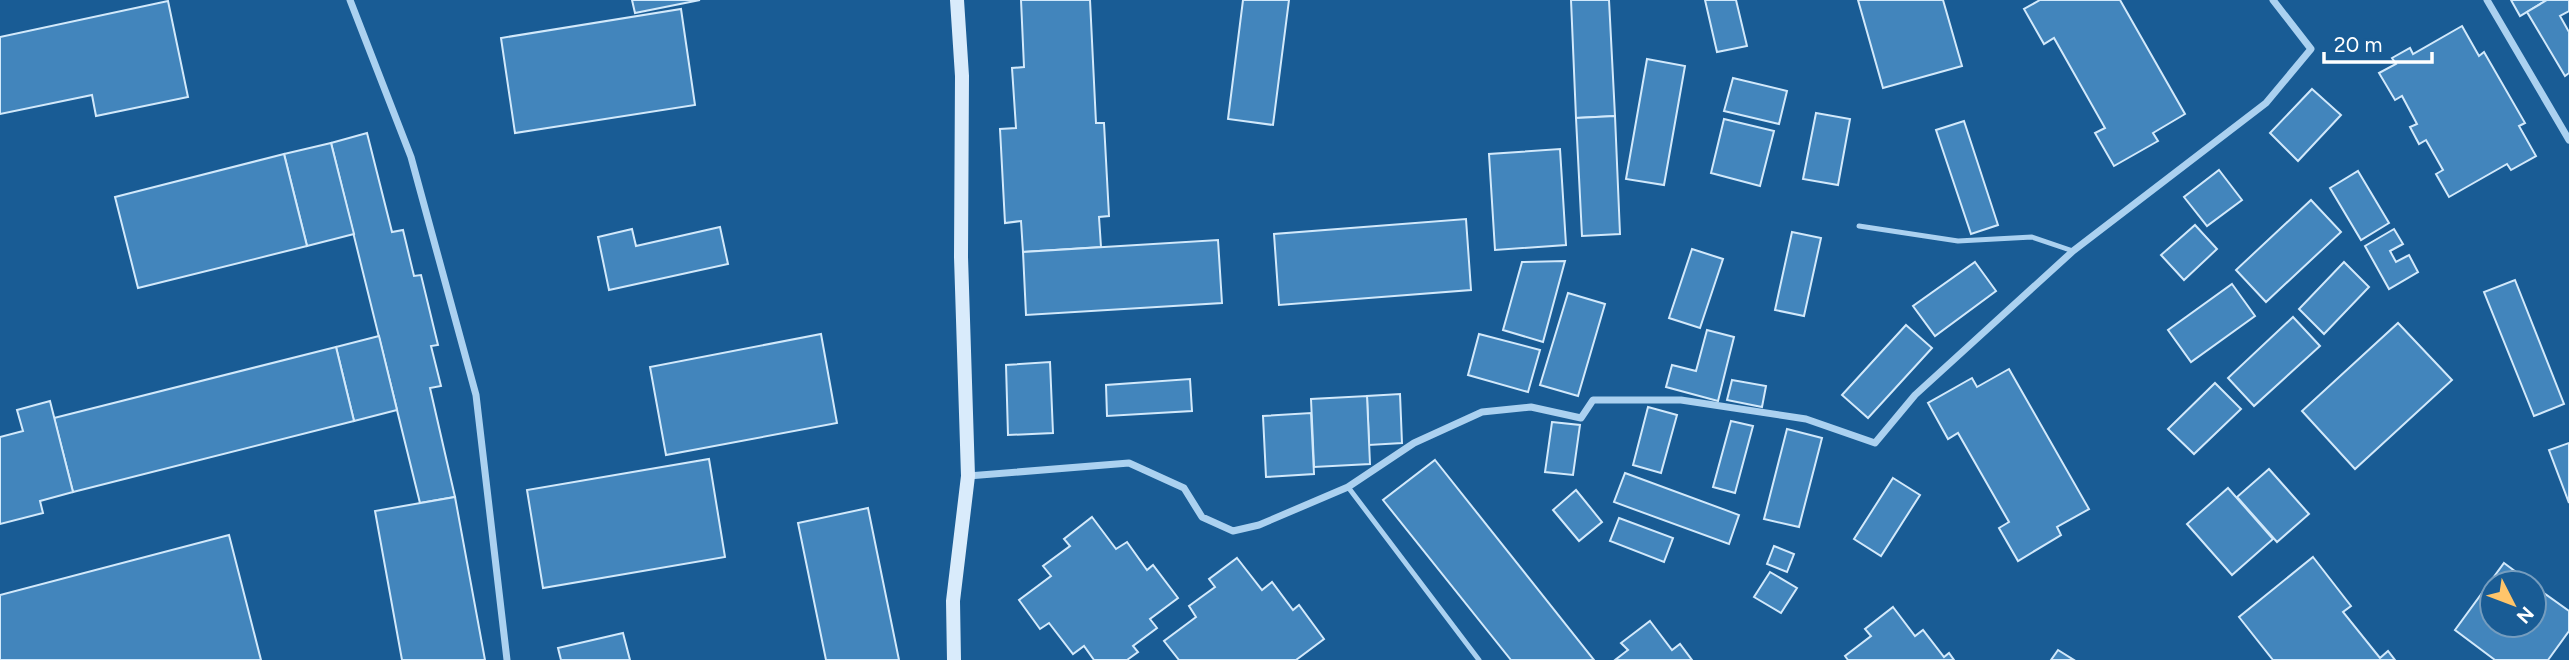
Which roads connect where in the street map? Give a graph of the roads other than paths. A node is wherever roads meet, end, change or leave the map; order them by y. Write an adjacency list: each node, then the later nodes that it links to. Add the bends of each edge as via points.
1 (350, 0): 10 (street, via 411,158 476,395)
2 (957, 0): 8 (main road)
3 (2273, 0): 7 (street, via 2311,49 2266,103)
4 (2487, 0): 5 (street)
5 (2569, 140)
6 (1859, 226): 7 (lane, via 1958,241 2032,237)
7 (2073, 251): 9 (street, via 1915,395 1875,443 1806,419 1769,413 1681,400 1593,400 1581,418 1531,407 1482,411 1414,443)
8 (968, 476): 9 (street, via 1129,463 1184,488 1202,517 1233,531 1259,525); 11 (main road, via 953,601)
9 (1348, 486): 12 (lane)
10 (507, 660)
11 (954, 660)
12 (1479, 660)

